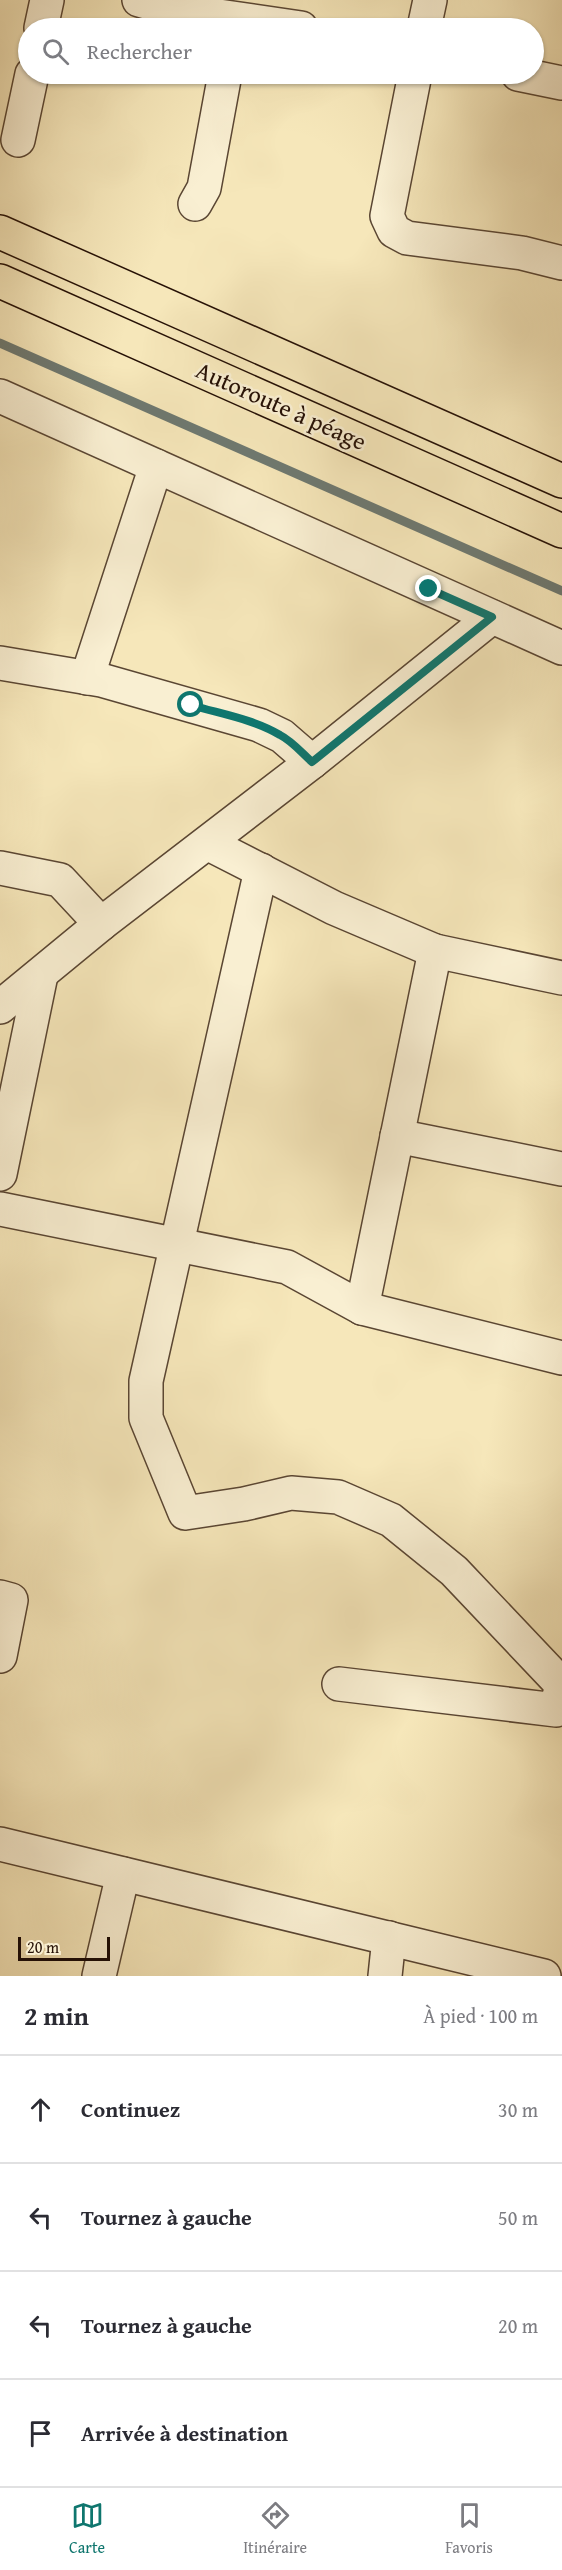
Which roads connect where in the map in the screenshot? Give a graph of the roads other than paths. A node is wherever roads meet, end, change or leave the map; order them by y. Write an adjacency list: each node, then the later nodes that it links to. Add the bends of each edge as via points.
1 (47, 0): 4 (street)
2 (139, 0): 5 (street)
3 (430, 0): 6 (street)
4 (43, 18)
5 (209, 18)
6 (426, 18)
7 (544, 79): 8 (street)
8 (562, 83)
9 (30, 84): 12 (street)
10 (223, 84): 13 (street, via 204,188)
11 (413, 84): 15 (street, via 387,216 394,231 407,238)
12 (18, 140)
13 (195, 204)
14 (0, 232): 19 (highway)
15 (562, 262)
16 (0, 281): 20 (highway, Autoroute à péage)
17 (0, 396): 18 (street)
18 (156, 466): 21 (street); 24 (street)
19 (562, 481)
20 (562, 531)
21 (492, 617): 22 (street); 25 (street)
22 (562, 648)
23 (0, 663): 24 (street)
24 (87, 678): 25 (street, via 259,724 282,736)
25 (312, 762): 26 (street)
26 (209, 844): 28 (street); 29 (street)
27 (0, 868): 29 (street, via 60,880)
28 (261, 870): 30 (street, via 334,908); 38 (street)
29 (101, 924): 31 (street)
30 (435, 951): 32 (street); 34 (street)
31 (41, 975): 33 (street); 36 (street)
32 (562, 978)
33 (0, 1006)
34 (396, 1136): 35 (street); 39 (street)
35 (562, 1169)
36 (0, 1174)
37 (0, 1209): 38 (street)
38 (176, 1246): 39 (street, via 287,1268); 44 (street, via 146,1381 146,1418 185,1513 291,1493 338,1497 391,1520 454,1571)
39 (362, 1308): 40 (street)
40 (562, 1358)
41 (0, 1597): 42 (street, via 11,1600)
42 (0, 1656)
43 (339, 1684): 44 (street, via 556,1710)
44 (562, 1685)
45 (0, 1844): 46 (street)
46 (123, 1874): 47 (street); 48 (street)
47 (389, 1938): 49 (street); 50 (street)
48 (99, 1976)
49 (385, 1976)
50 (544, 1976)

